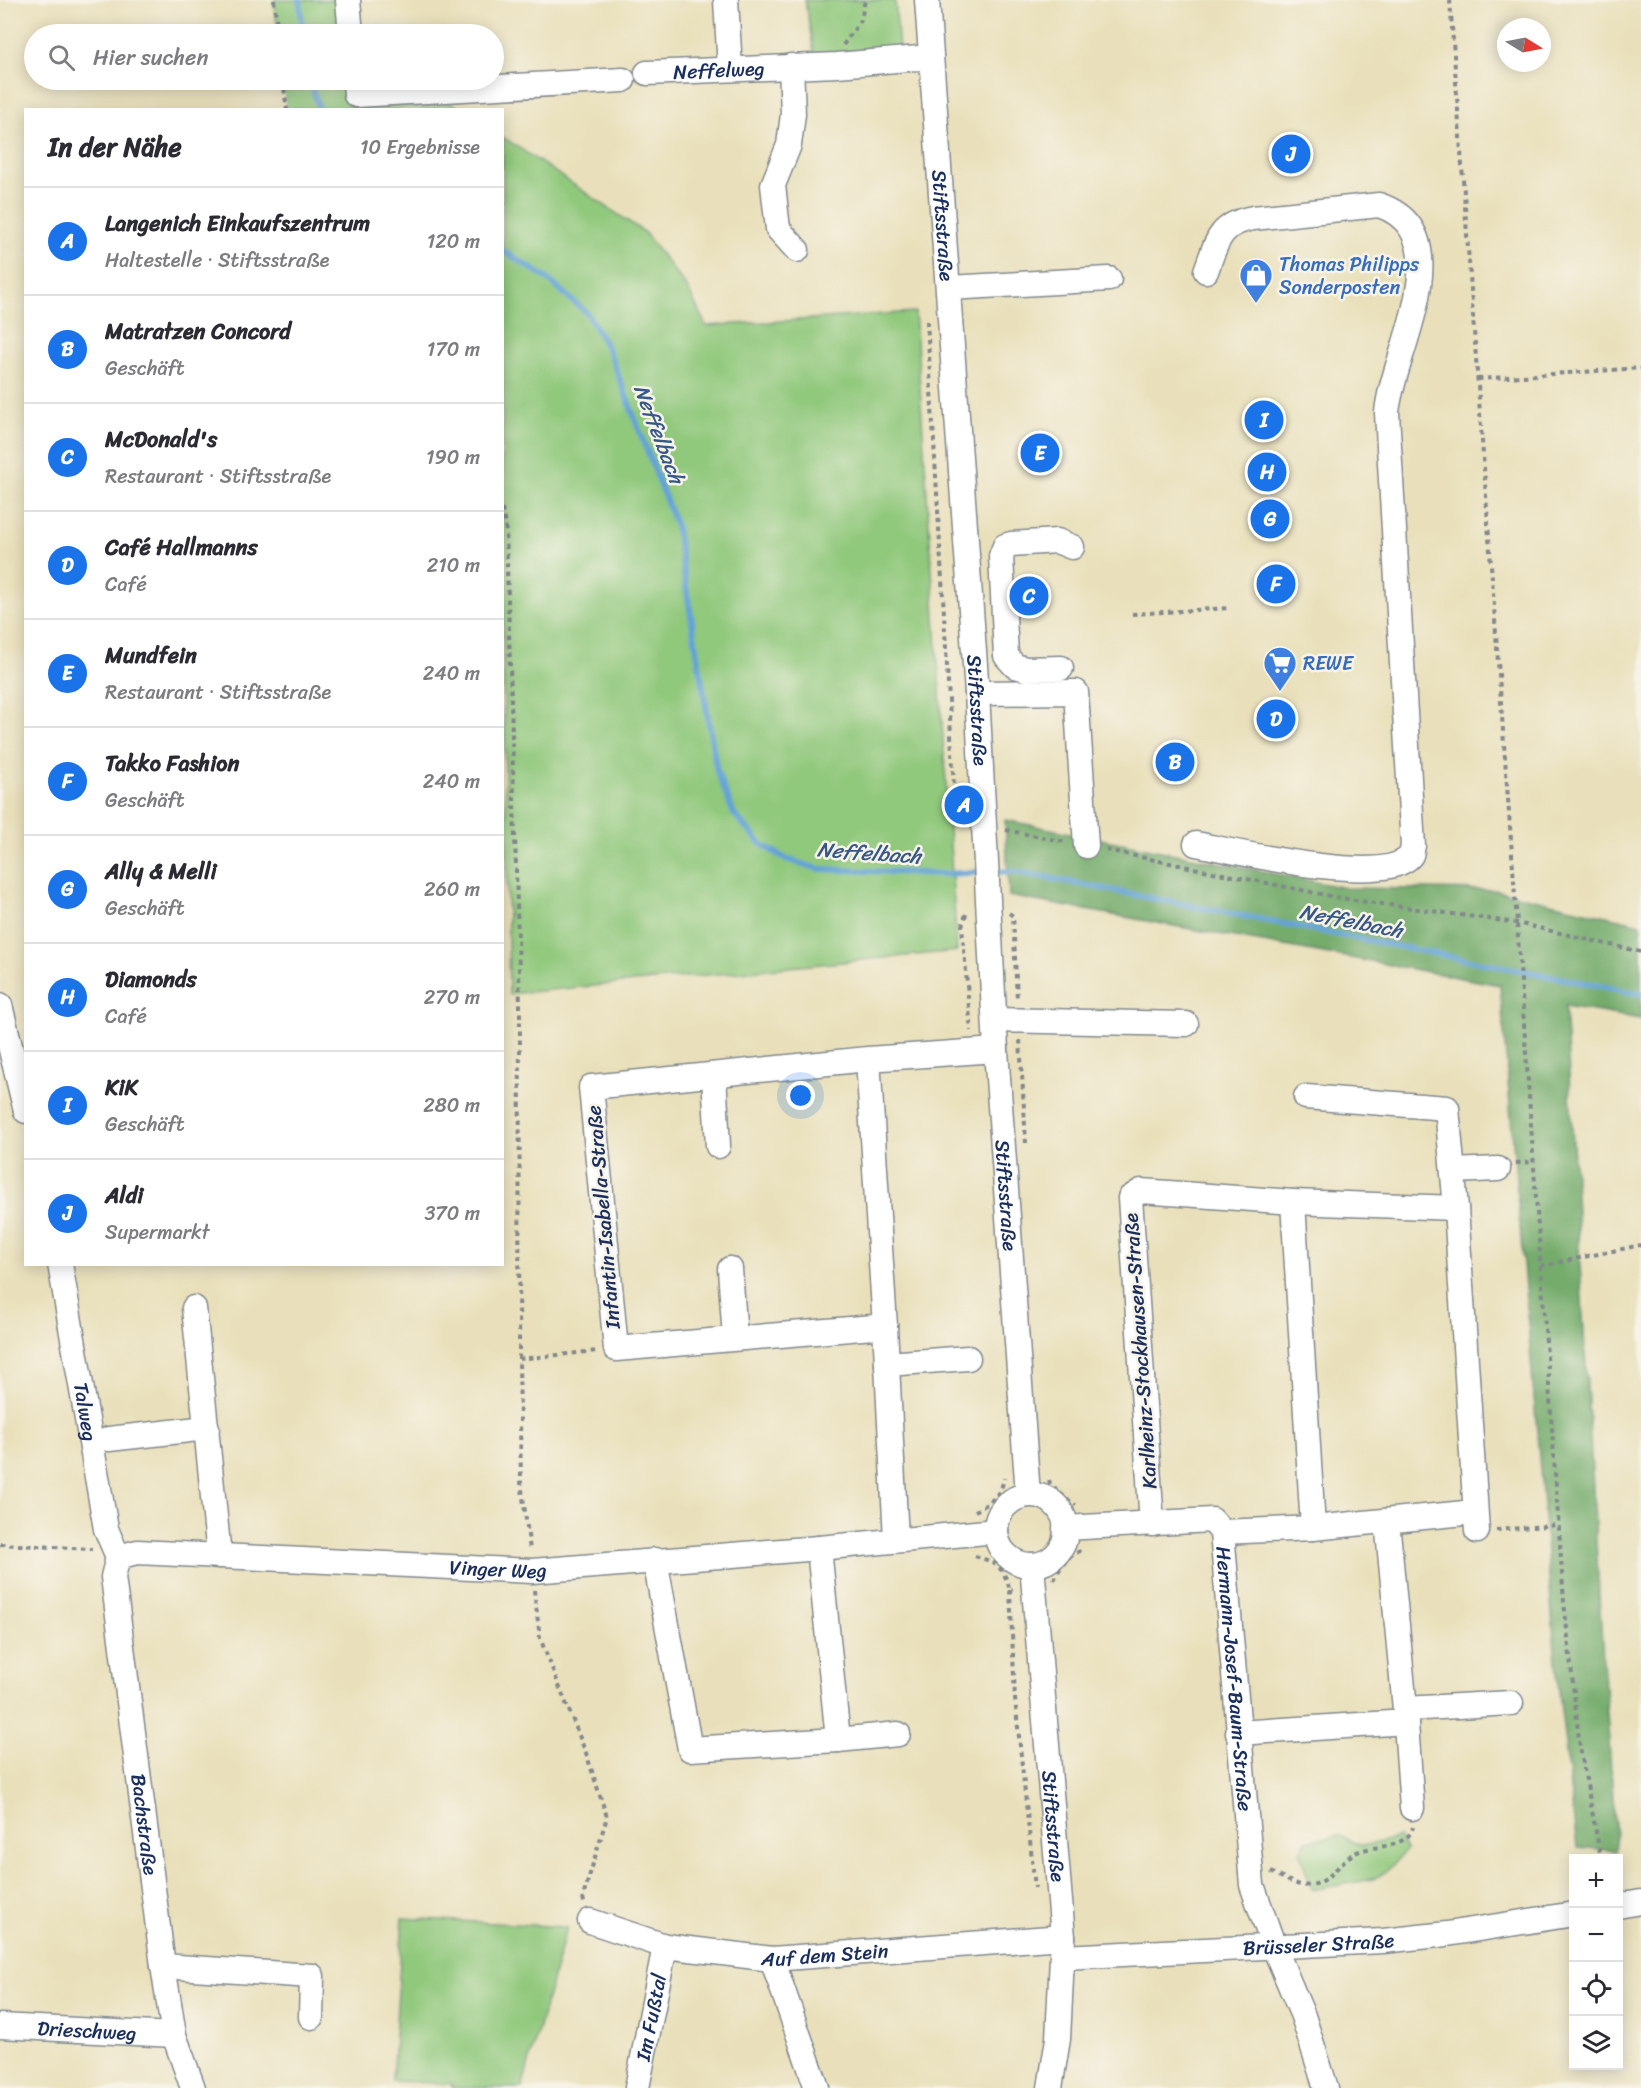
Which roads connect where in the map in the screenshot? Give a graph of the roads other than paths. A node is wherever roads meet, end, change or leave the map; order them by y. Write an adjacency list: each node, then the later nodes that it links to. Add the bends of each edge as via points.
1 (348, 0): 4 (street)
2 (726, 0): 7 (street)
3 (927, 0): 5 (street, Stiftsstraße)
4 (350, 24)
5 (931, 57): 6 (street, Neffelweg); 16 (street, Stiftsstraße)
6 (791, 66): 7 (street, Neffelweg); 13 (street, Neffelweg, via 789,145 773,185 778,230)
7 (730, 69): 8 (street, Neffelweg)
8 (647, 73)
9 (623, 80): 10 (street)
10 (504, 87)
11 (356, 90): 12 (street, via 356,95)
12 (445, 90)
13 (797, 250)
14 (1206, 270): 20 (street, via 1225,228 1240,220 1379,205 1394,210 1416,237 1420,256 1417,303 1387,413 1413,846 1410,855 1399,863 1344,870)
15 (1109, 279): 16 (street)
16 (949, 288): 19 (street, Stiftsstraße)
17 (1072, 547): 18 (street, via 1057,541 1011,544 1005,546 1001,556 1006,656 1015,666 1026,669)
18 (1060, 668)
19 (977, 693): 21 (street, via 1076,692); 23 (street, Stiftsstraße, via 977,830 988,895)
20 (1196, 844)
21 (1086, 846)
22 (0, 1005): 29 (street)
23 (994, 1020): 24 (street); 25 (street, Stiftsstraße)
24 (1186, 1024)
25 (996, 1050): 26 (street, Infantin-Isabella-Straße); 44 (street, Stiftsstraße)
26 (868, 1059): 27 (street, Infantin-Isabella-Straße); 38 (street)
27 (714, 1075): 30 (street); 39 (street, Infantin-Isabella-Straße, via 591,1087 616,1349)
28 (1306, 1097): 32 (street, via 1447,1108)
29 (24, 1103)
30 (718, 1146)
31 (1498, 1169): 32 (street)
32 (1453, 1171): 34 (street)
33 (1293, 1202): 34 (street, Karlheinz-Stockhausen-Straße); 46 (street, Karlheinz-Stockhausen-Straße, via 1141,1191 1130,1198); 48 (street)
34 (1456, 1208): 45 (street, via 1476,1521)
35 (60, 1266): 54 (street, Talweg, via 106,1529)
36 (730, 1269): 39 (street)
37 (194, 1308): 42 (street)
38 (885, 1326): 39 (street, Infantin-Isabella-Straße); 41 (street)
39 (735, 1338)
40 (968, 1358): 41 (street)
41 (887, 1364): 51 (street)
42 (207, 1428): 43 (street); 53 (street)
43 (109, 1439)
44 (1029, 1495): 47 (street, via 1054,1503 1064,1518); 49 (street, via 1018,1497 1002,1510)
45 (1387, 1521): 48 (street); 58 (street)
46 (1152, 1524): 47 (street, Hermann-Josef-Baum-Straße); 50 (street, Hermann-Josef-Baum-Straße, via 1212,1520)
47 (1065, 1528): 56 (street, via 1060,1549)
48 (1313, 1528): 50 (street)
49 (996, 1531): 51 (street, Vinger Weg); 56 (street, via 1003,1551 1021,1563)
50 (1222, 1532): 59 (street, Hermann-Josef-Baum-Straße)
51 (896, 1539): 52 (street, Vinger Weg)
52 (819, 1548): 55 (street, Vinger Weg); 61 (street)
53 (219, 1556): 54 (street, Vinger Weg, via 136,1552); 55 (street, Vinger Weg, via 532,1571)
54 (118, 1557): 71 (street, Bachstraße, via 113,1577)
55 (655, 1560): 61 (street, via 690,1749)
56 (1025, 1581): 68 (street, Stiftsstraße)
57 (1511, 1703): 58 (street)
58 (1405, 1715): 59 (street); 62 (street)
59 (1238, 1733): 69 (street, Hermann-Josef-Baum-Straße, via 1252,1885)
60 (898, 1734): 61 (street)
61 (838, 1740)
62 (1412, 1808)
63 (1641, 1902): 64 (street)
64 (1623, 1905)
65 (1569, 1915): 69 (street, Brüsseler Straße, via 1447,1934)
66 (590, 1921): 67 (street, Auf dem Stein)
67 (665, 1946): 70 (street, Auf dem Stein); 76 (street, Im Fußtal)
68 (1063, 1947): 69 (street, Brüsseler Straße); 70 (street, Auf dem Stein); 78 (street, Stiftsstraße, via 1058,2038)
69 (1274, 1947): 79 (street, Hermann-Josef-Baum-Straße, via 1303,2016)
70 (772, 1959): 77 (street)
71 (163, 1966): 72 (street, via 312,1976); 74 (street, Bachstraße)
72 (311, 2017)
73 (0, 2026): 74 (street, Drieschweg)
74 (174, 2035): 75 (street, Bachstraße)
75 (193, 2088)
76 (636, 2088)
77 (817, 2088)
78 (1050, 2088)
79 (1326, 2088)

